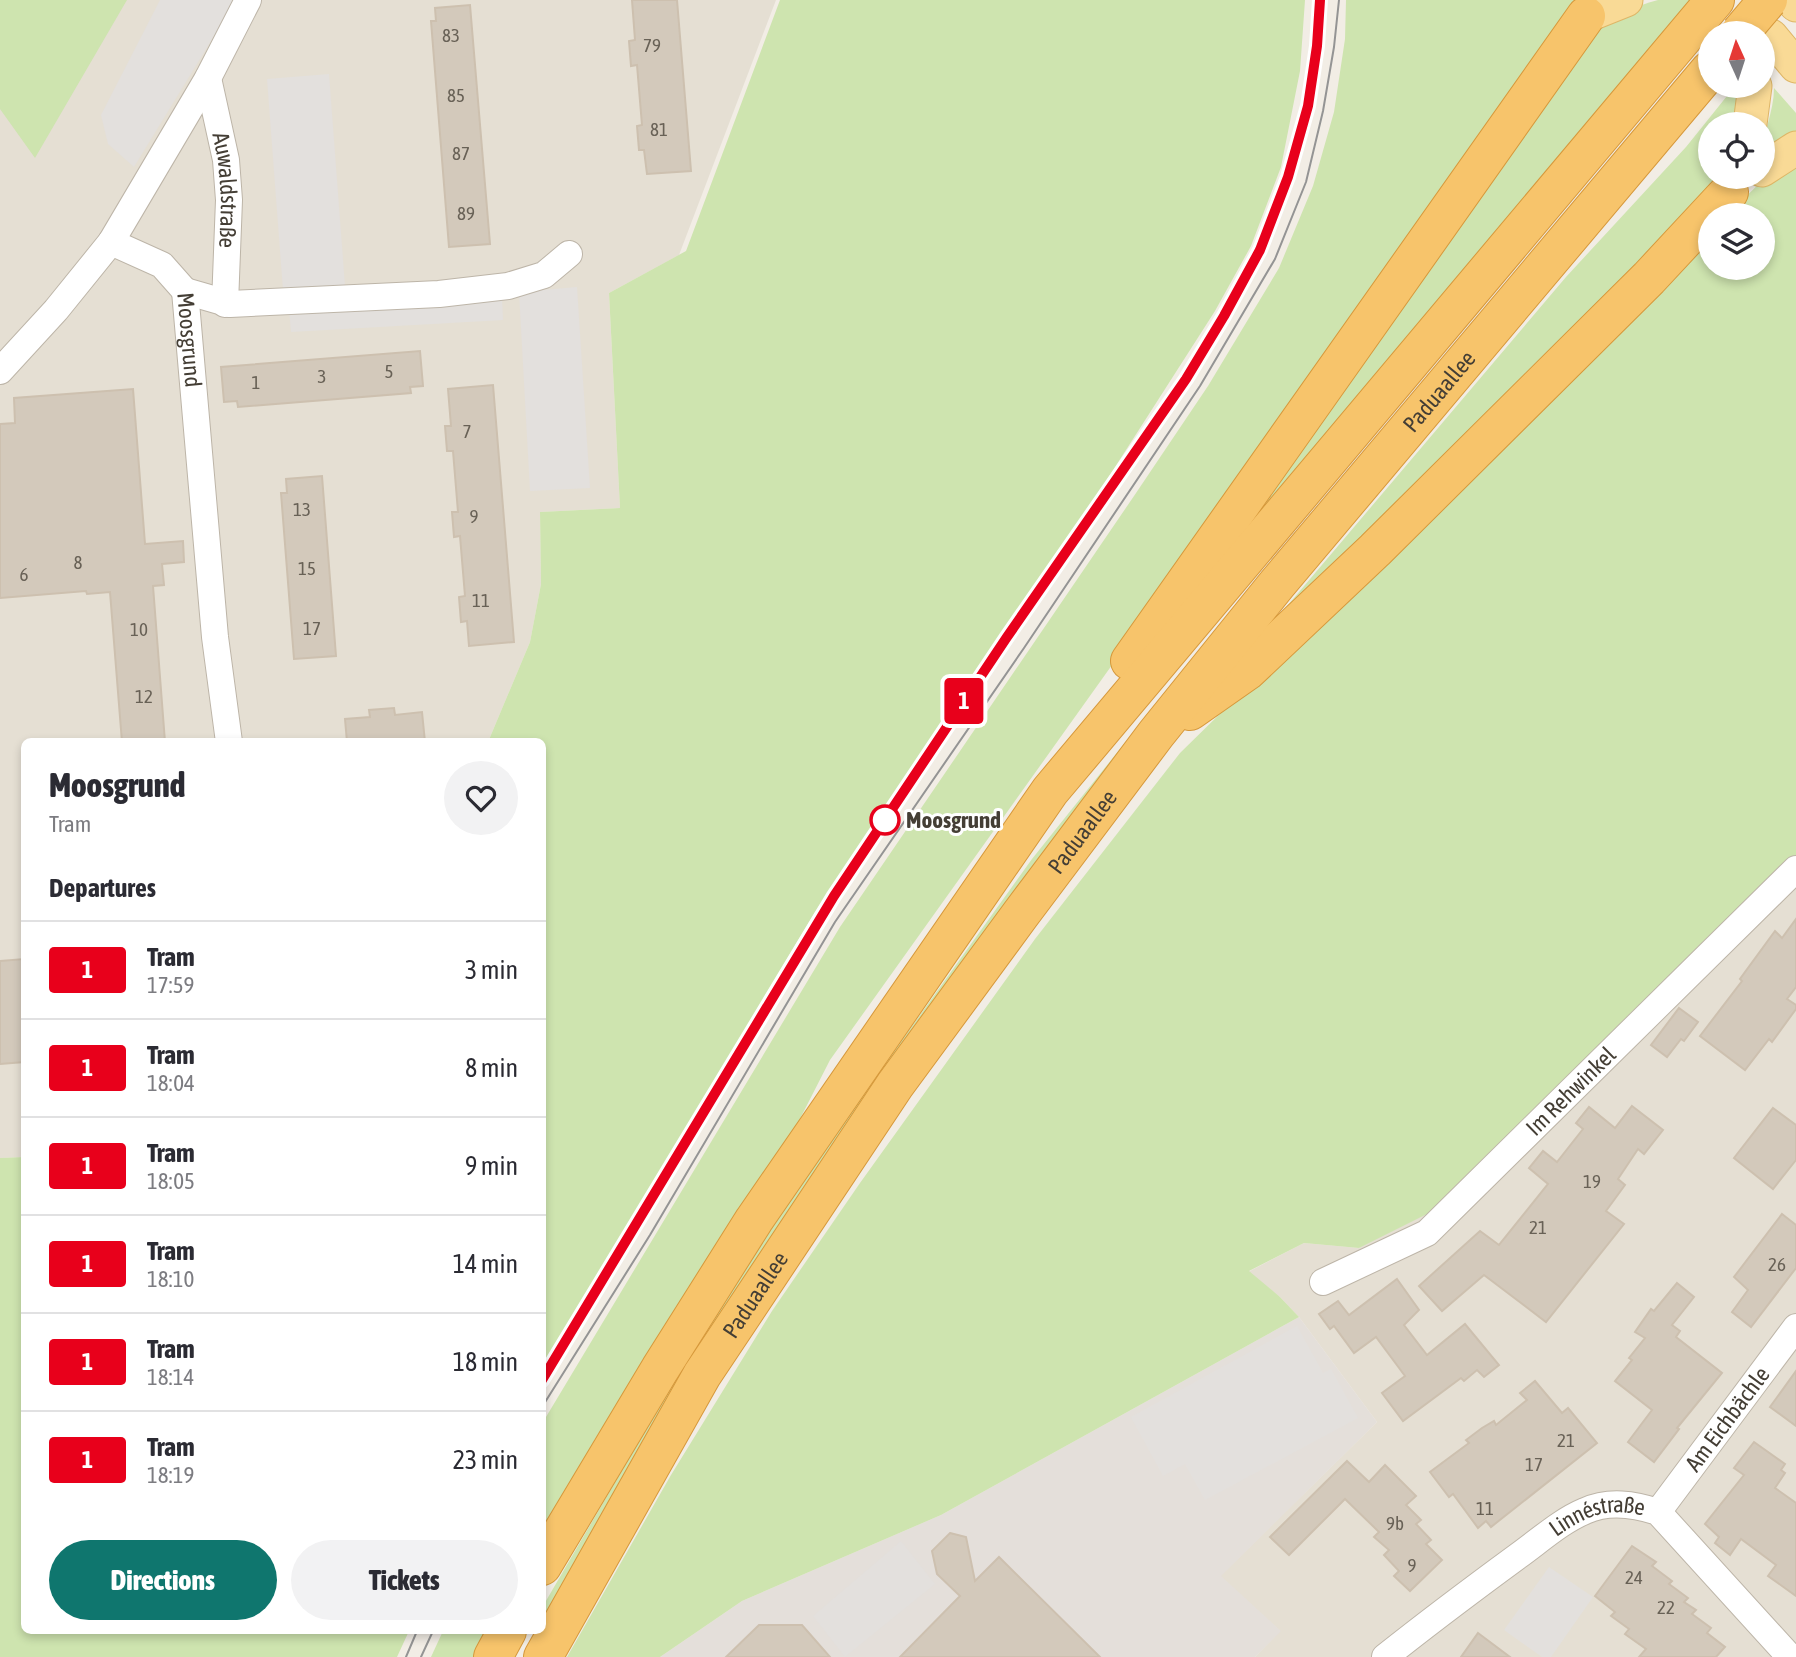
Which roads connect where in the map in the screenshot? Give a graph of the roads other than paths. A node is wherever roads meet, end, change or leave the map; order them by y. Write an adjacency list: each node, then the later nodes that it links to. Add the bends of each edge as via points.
1 (248, 0): 5 (street, Auwaldstraße)
2 (1626, 0): 4 (main road)
3 (1715, 0): 17 (highway, Paduaallee)
4 (1591, 8): 17 (highway, via 1122,671)
5 (208, 78): 10 (street, Auwaldstraße); 13 (street, Auwaldstraße, via 226,160)
6 (1698, 84): 15 (highway, Paduaallee)
7 (1796, 148): 8 (main road)
8 (1775, 162)
9 (1732, 189): 15 (highway, via 1375,550 1247,671)
10 (111, 242): 12 (street, via 162,265); 14 (street, Auwaldstraße)
11 (569, 254): 13 (street, Moosgrund, via 544,275 508,286 317,302)
12 (185, 291): 13 (street, Moosgrund); 16 (street, Moosgrund)
13 (225, 304)
14 (0, 372)
15 (1156, 734): 25 (highway, Paduaallee, via 895,1086 702,1375)
16 (228, 738)
17 (1050, 791): 22 (highway, Paduaallee, via 754,1220)
18 (1796, 869): 19 (street, Im Rehwinkel, via 1427,1233)
19 (1323, 1282)
20 (1796, 1327): 21 (street, Am Eichbächle)
21 (1658, 1512): 26 (street, Linnéstraße, via 1634,1504 1585,1511 1458,1599); 27 (street, Linnéstraße)
22 (546, 1559)
23 (506, 1634): 24 (highway)
24 (493, 1657)
25 (543, 1657)
26 (1385, 1657)
27 (1790, 1657)

